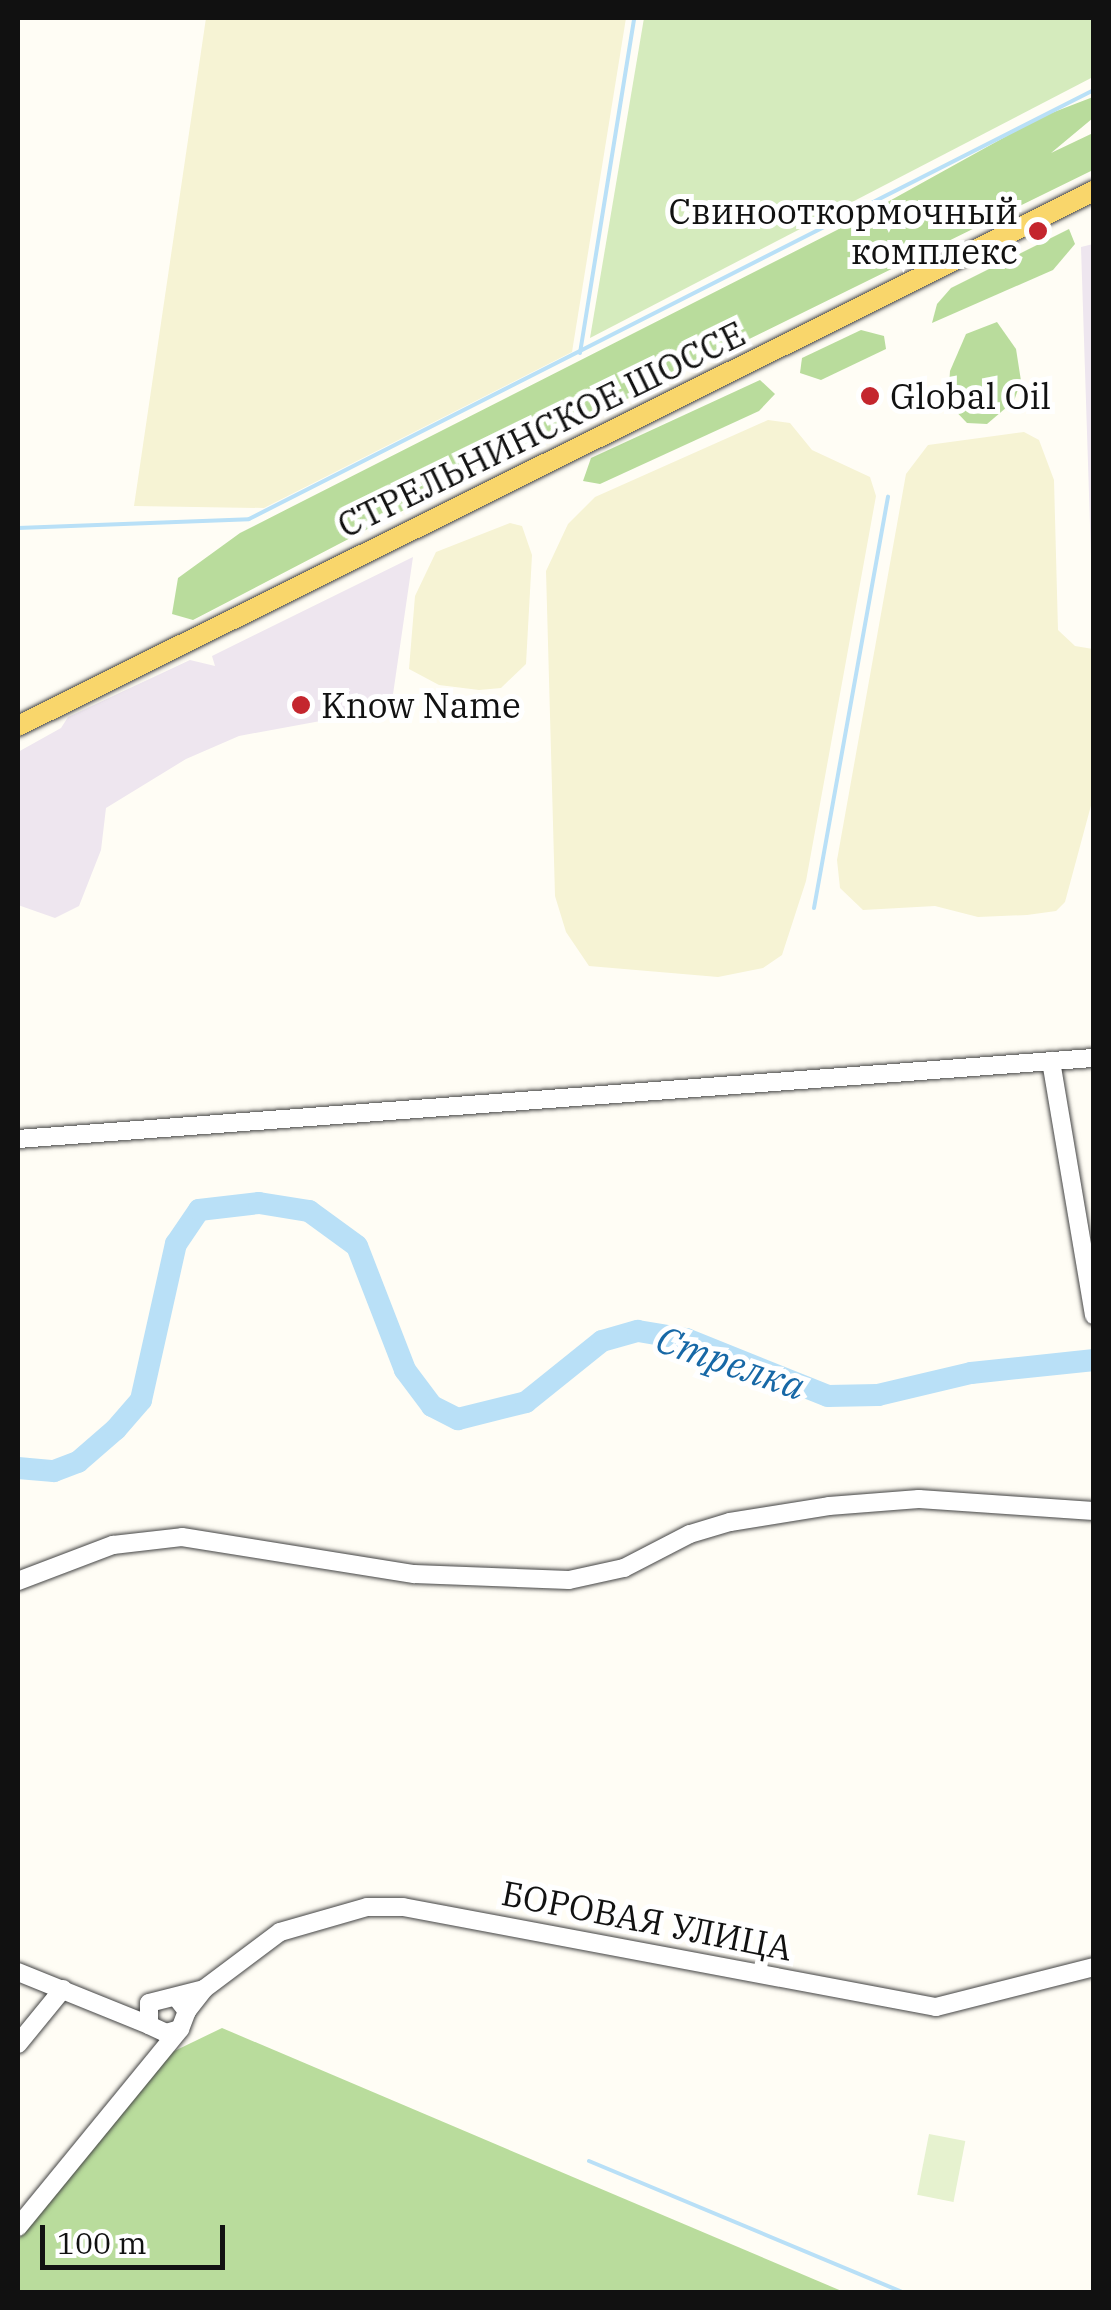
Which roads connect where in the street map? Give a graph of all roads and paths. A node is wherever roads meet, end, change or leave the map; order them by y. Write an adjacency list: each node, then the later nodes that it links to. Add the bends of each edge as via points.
1 (1094, 191): 2 (main road, СТРЕЛЬНИНСКОЕ ШОССЕ)
2 (18, 726)
3 (1094, 1058): 4 (street)
4 (1051, 1061): 5 (street); 6 (street)
5 (18, 1139)
6 (1094, 1315)
7 (1094, 1511): 8 (street, via 950,1500 829,1506 717,1526 624,1568 569,1580 396,1572 182,1538 113,1545)
8 (18, 1581)
9 (1094, 1967): 13 (street, БОРОВАЯ УЛИЦА, via 936,2007 384,1907 280,1932)
10 (18, 1972): 11 (street)
11 (62, 1989): 14 (street); 16 (street)
12 (149, 2003): 13 (street, БОРОВАЯ УЛИЦА); 14 (street, БОРОВАЯ УЛИЦА); 15 (street)
13 (182, 2004): 15 (street, via 180,2029)
14 (108, 2005): 15 (street)
15 (158, 2033): 17 (street)
16 (18, 2044)
17 (18, 2226)

